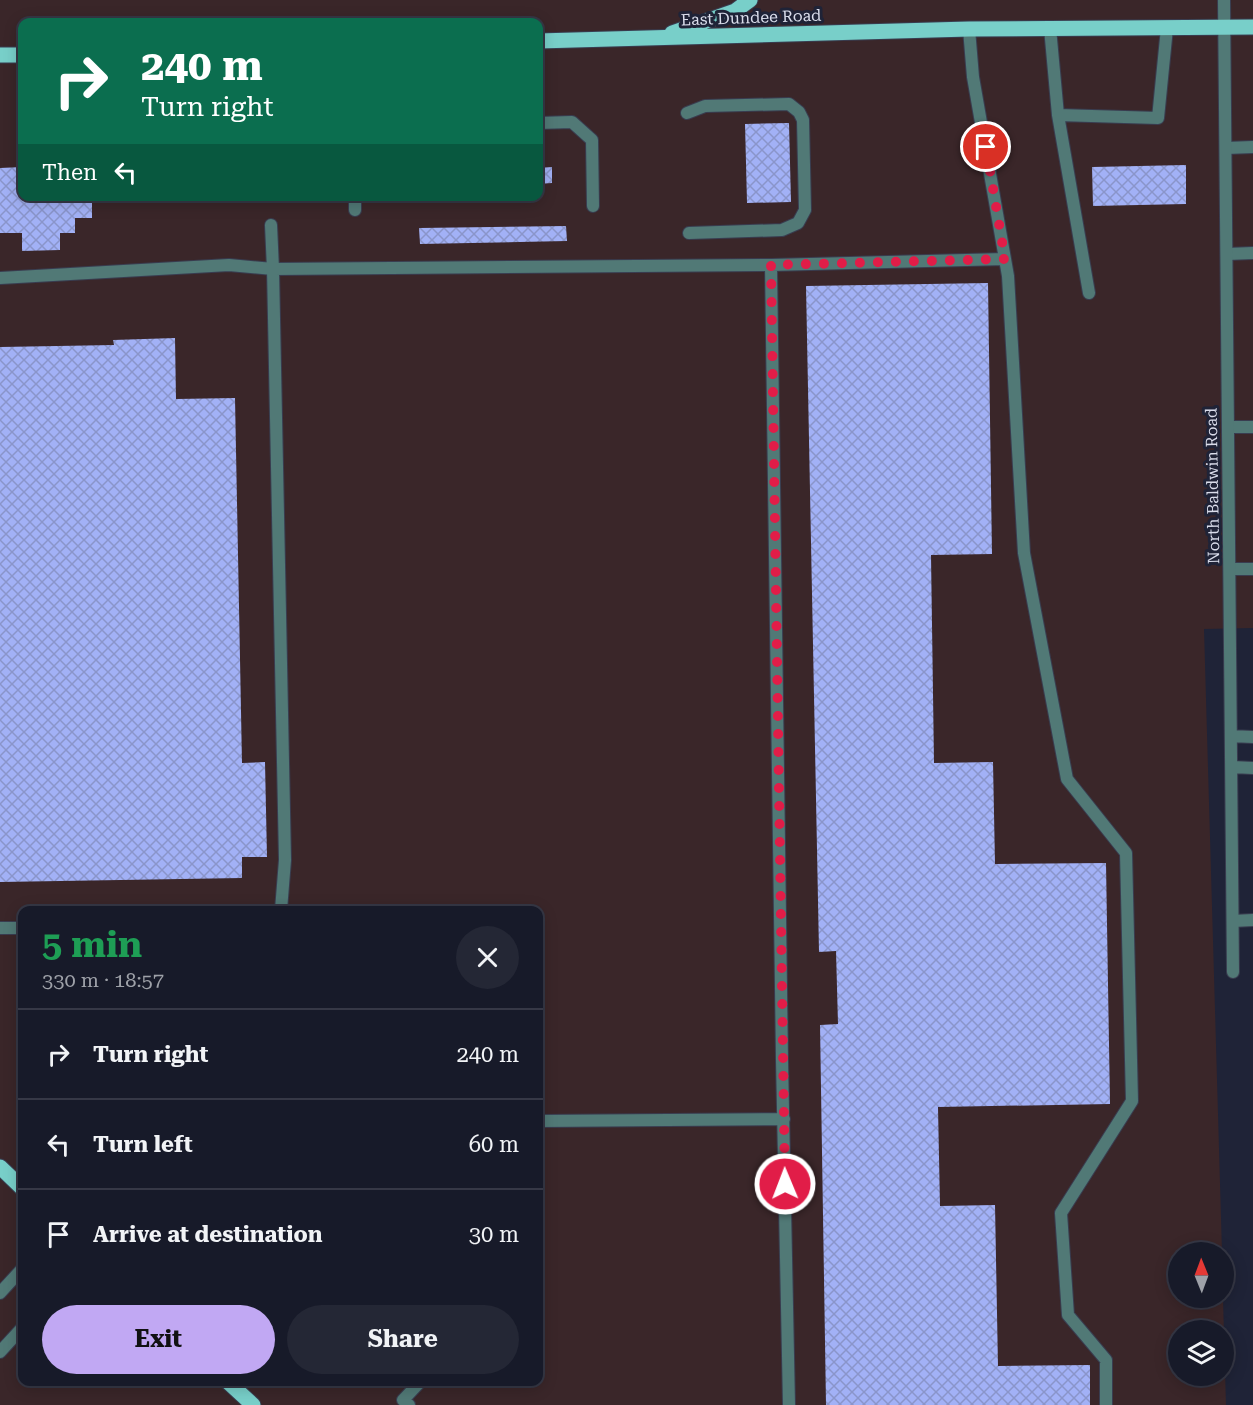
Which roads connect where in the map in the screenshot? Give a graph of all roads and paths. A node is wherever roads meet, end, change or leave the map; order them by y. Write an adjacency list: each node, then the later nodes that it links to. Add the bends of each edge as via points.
1 (750, 0): 8 (main road, via 735,11)
2 (1224, 0): 3 (street, North Baldwin Road)
3 (1225, 27): 4 (main road, East Dundee Road); 6 (main road, East Dundee Road); 16 (street, North Baldwin Road)
4 (1253, 27)
5 (1050, 28): 6 (main road, East Dundee Road); 7 (main road, East Dundee Road); 13 (street)
6 (1167, 28): 13 (street, via 1158,118)
7 (969, 29): 8 (main road, East Dundee Road); 24 (street, via 973,77)
8 (661, 37): 9 (main road, East Dundee Road)
9 (543, 41)
10 (18, 54): 11 (main road)
11 (0, 55)
12 (687, 114): 21 (street, via 705,106 789,104 799,112 803,120 805,210 798,223 782,231)
13 (1058, 115): 28 (street)
14 (543, 123): 18 (street, via 572,122 592,140)
15 (1253, 147): 16 (street)
16 (1226, 148): 23 (street, North Baldwin Road)
17 (355, 201): 19 (street)
18 (593, 206)
19 (355, 210)
20 (271, 225): 26 (street)
21 (689, 232)
22 (1253, 253): 23 (street)
23 (1227, 254): 29 (street, North Baldwin Road)
24 (1005, 259): 25 (street); 56 (street, via 1024,553 1067,779 1126,853 1132,1101 1061,1213 1068,1315 1106,1360)
25 (771, 265): 26 (street); 43 (street)
26 (273, 269): 27 (street, via 229,265); 37 (street, via 285,848)
27 (0, 278)
28 (1089, 292)
29 (1228, 427): 30 (street); 31 (street, North Baldwin Road)
30 (1253, 427)
31 (1230, 569): 32 (street); 33 (street, North Baldwin Road)
32 (1253, 569)
33 (1231, 736): 34 (street); 35 (street, North Baldwin Road)
34 (1253, 737)
35 (1232, 767): 36 (street); 39 (street, North Baldwin Road)
36 (1253, 768)
37 (281, 906)
38 (1253, 920): 39 (street)
39 (1233, 921): 42 (street, North Baldwin Road)
40 (0, 928): 41 (street)
41 (18, 928)
42 (1233, 972)
43 (784, 1119): 44 (street); 55 (street)
44 (543, 1121)
45 (0, 1167): 46 (main road)
46 (18, 1184)
47 (18, 1273): 48 (street)
48 (0, 1293)
49 (18, 1332): 50 (street)
50 (0, 1352)
51 (232, 1386): 53 (main road)
52 (416, 1386): 54 (street, via 403,1400)
53 (253, 1405)
54 (409, 1405)
55 (789, 1405)
56 (1106, 1405)

